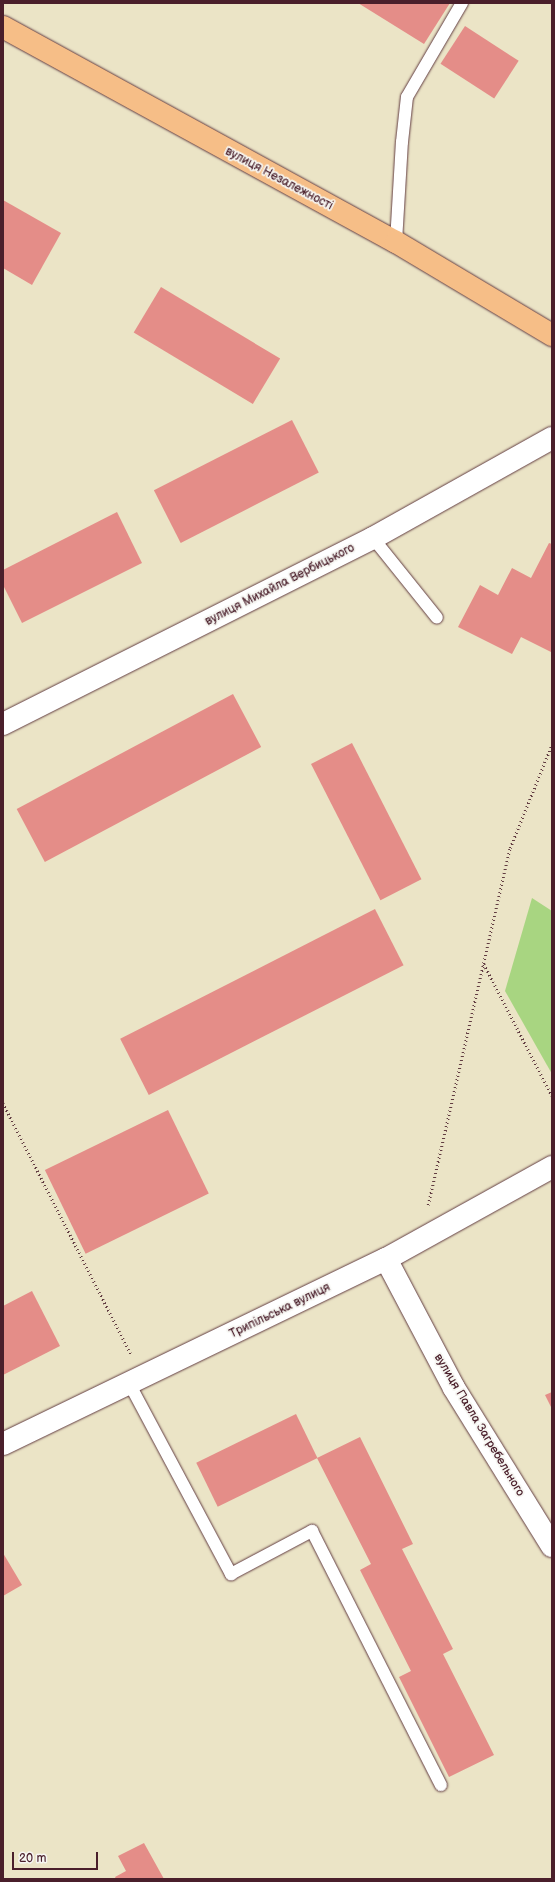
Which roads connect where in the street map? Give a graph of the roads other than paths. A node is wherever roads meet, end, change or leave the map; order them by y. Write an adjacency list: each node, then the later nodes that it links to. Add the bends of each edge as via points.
1 (462, 3): 3 (lane, via 407,97)
2 (3, 28): 3 (main road, вулиця Незалежності)
3 (396, 242): 4 (main road, вулиця Незалежності)
4 (552, 336)
5 (552, 438): 6 (street, вулиця Михайла Вербицького)
6 (373, 538): 7 (lane); 8 (street, вулиця Михайла Вербицького)
7 (437, 618)
8 (3, 724)
9 (552, 1167): 10 (street, Трипільська вулиця)
10 (386, 1260): 11 (street, Трипільська вулиця); 13 (street, вулиця Павла Загребельного, via 454,1388)
11 (129, 1383): 12 (street, Трипільська вулиця); 14 (lane, via 231,1574 312,1531)
12 (3, 1444)
13 (552, 1546)
14 (441, 1785)

